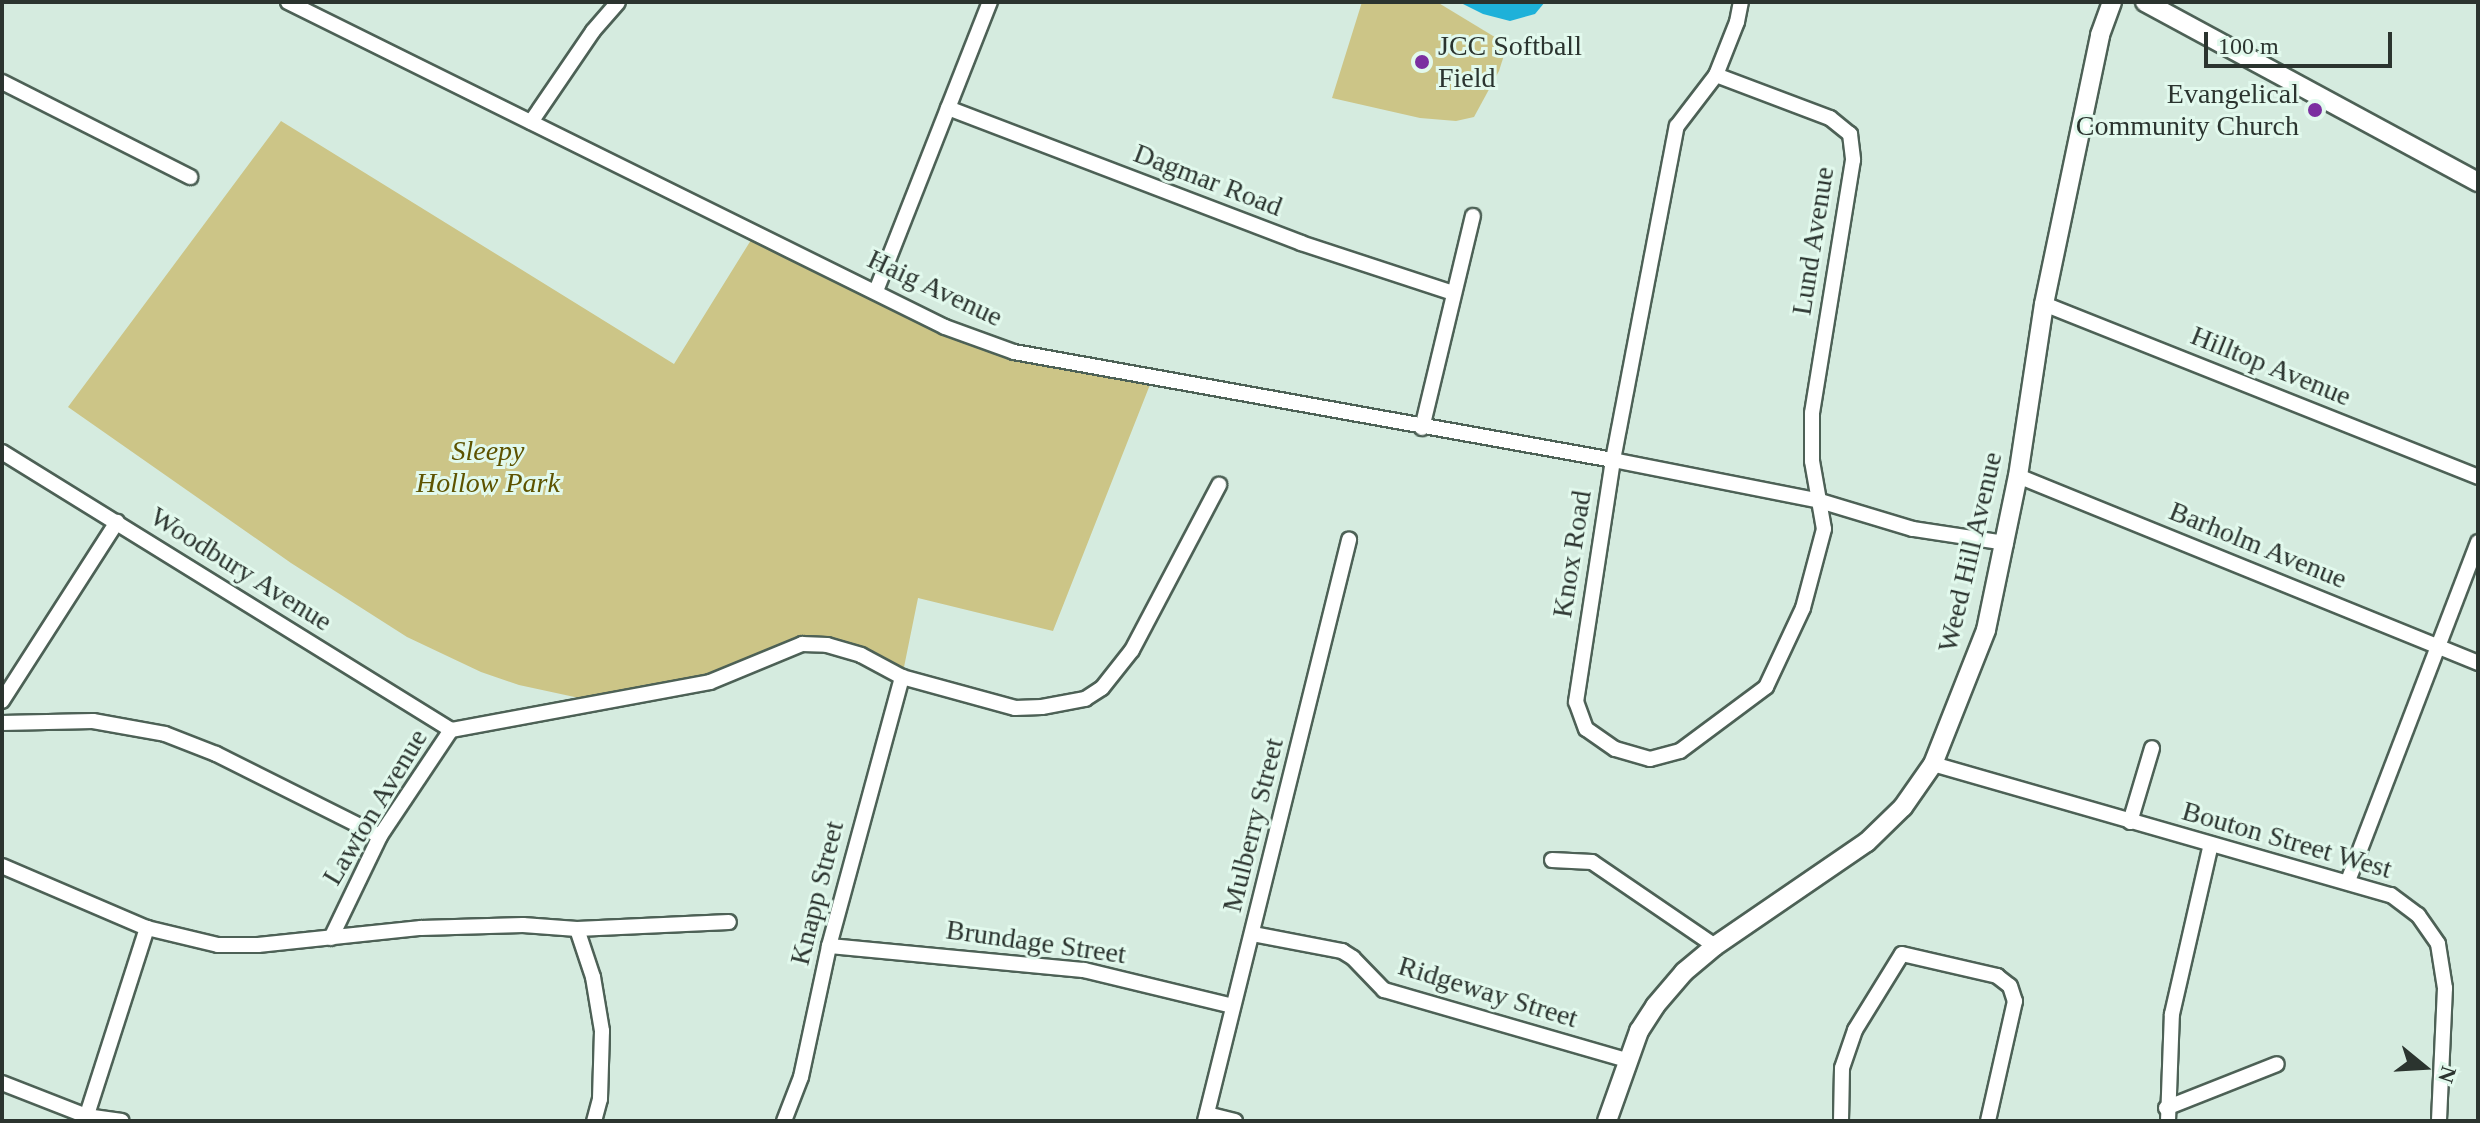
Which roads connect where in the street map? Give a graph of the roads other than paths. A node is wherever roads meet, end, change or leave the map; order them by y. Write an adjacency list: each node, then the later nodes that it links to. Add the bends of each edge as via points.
1 (288, 2): 10 (street, Haig Avenue)
2 (618, 2): 10 (street)
3 (990, 2): 9 (street)
4 (1741, 2): 7 (street, Knox Road)
5 (2112, 2): 16 (main road, Weed Hill Avenue, via 2100,35)
6 (2145, 2): 12 (main road)
7 (1716, 75): 19 (street, Knox Road, via 1677,126); 23 (street, Lund Avenue, via 1830,118 1850,134 1853,160 1812,413 1812,461)
8 (2, 82): 11 (street)
9 (948, 108): 14 (street); 15 (street, Dagmar Road, via 1301,243)
10 (531, 122): 14 (street, Haig Avenue)
11 (190, 177)
12 (2478, 182)
13 (1473, 216): 15 (street)
14 (876, 291): 17 (street, Haig Avenue, via 945,327 1014,352)
15 (1453, 293): 17 (street)
16 (2044, 304): 20 (main road, Weed Hill Avenue); 21 (street, Hilltop Avenue)
17 (1422, 428): 19 (street, Haig Avenue)
18 (2, 452): 24 (street, Woodbury Avenue)
19 (1613, 460): 23 (street, Haig Avenue); 23 (street, Knox Road, via 1576,702 1586,729 1615,749 1650,759 1680,751 1766,687 1803,608 1824,529)
20 (2018, 476): 27 (main road, Weed Hill Avenue); 28 (street, Barholm Avenue)
21 (2478, 477)
22 (1219, 485): 30 (street, Lawton Avenue, via 1139,639 1116,673 1093,694 1015,708)
23 (1820, 501): 27 (street, Haig Avenue, via 1913,529)
24 (117, 522): 31 (street); 33 (street, Woodbury Avenue)
25 (1349, 540): 45 (street, Mulberry Street)
26 (2478, 542): 28 (street)
27 (2006, 543): 35 (main road, Weed Hill Avenue, via 1986,630)
28 (2436, 647): 29 (street, Barholm Avenue); 41 (street)
29 (2478, 663)
30 (902, 677): 33 (street, Lawton Avenue, via 861,655 802,644 710,682); 47 (street, Knapp Street)
31 (2, 701)
32 (2, 723): 37 (street, via 93,721 165,734)
33 (451, 730): 37 (street, Lawton Avenue)
34 (2152, 748): 36 (street)
35 (1933, 764): 36 (street, Bouton Street West); 48 (main road, Weed Hill Avenue, via 1903,807 1867,842)
36 (2130, 822): 38 (street, Bouton Street West)
37 (380, 836): 46 (street, Lawton Avenue)
38 (2211, 844): 41 (street, Bouton Street West); 53 (street, via 2172,1014)
39 (1552, 860): 48 (street, via 1592,862)
40 (2, 866): 43 (street)
41 (2348, 881): 63 (street, Bouton Street West, via 2391,895 2418,915 2438,944 2445,988)
42 (729, 922): 44 (street)
43 (147, 928): 46 (street, via 218,945); 54 (street)
44 (577, 929): 46 (street, via 421,928); 57 (street, via 593,977 602,1031 600,1099)
45 (1253, 934): 49 (street, Mulberry Street); 50 (street, Ridgeway Street, via 1342,951 1384,990)
46 (331, 938)
47 (829, 946): 49 (street, Brundage Street, via 1084,970); 58 (street, Knapp Street, via 801,1077)
48 (1715, 946): 50 (main road, Weed Hill Avenue, via 1655,1006)
49 (1233, 1006): 55 (street, Mulberry Street)
50 (1627, 1060): 60 (main road, Weed Hill Avenue)
51 (2277, 1064): 53 (street)
52 (2, 1083): 54 (street)
53 (2167, 1114)
54 (85, 1118): 56 (street)
55 (1206, 1118): 59 (street)
56 (122, 1121)
57 (594, 1121)
58 (784, 1121)
59 (1235, 1121)
60 (1607, 1121)
61 (1841, 1121): 62 (street, via 1842,1068 1855,1030 1902,954 1997,976 2010,986 2015,1001)
62 (1988, 1121)
63 (2439, 1121)

